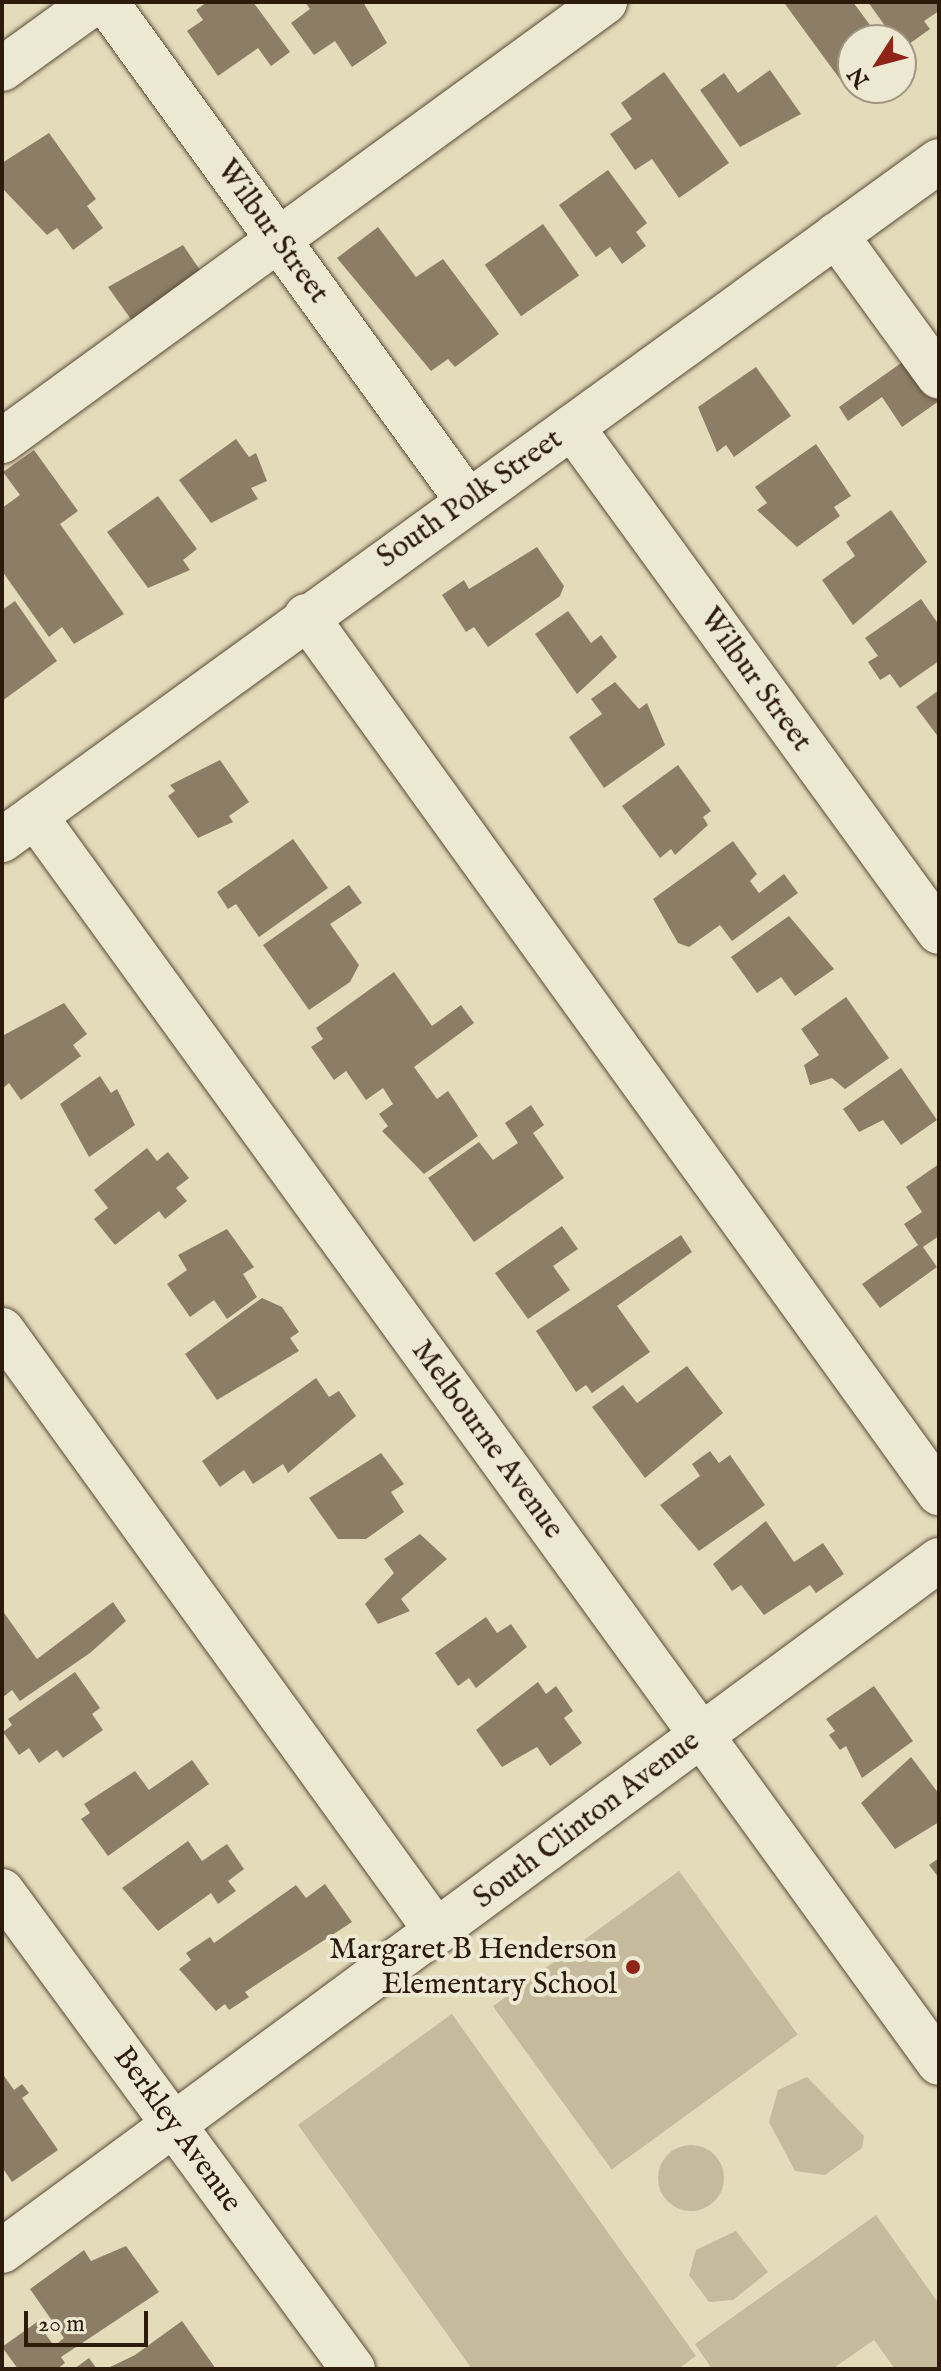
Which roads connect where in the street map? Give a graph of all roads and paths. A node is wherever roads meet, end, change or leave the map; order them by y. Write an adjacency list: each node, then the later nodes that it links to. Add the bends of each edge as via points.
1 (95, 2): 4 (street)
2 (106, 2): 7 (street, Wilbur Street)
3 (605, 2): 7 (street)
4 (2, 69)
5 (939, 161): 6 (street, South Polk Street)
6 (836, 235): 8 (street); 9 (street, South Polk Street)
7 (278, 240): 10 (street); 11 (street, Wilbur Street)
8 (939, 377)
9 (572, 427): 11 (street, South Polk Street); 14 (street, Wilbur Street)
10 (2, 441)
11 (467, 500): 12 (street, South Polk Street)
12 (306, 616): 13 (street, South Polk Street); 16 (street)
13 (19, 828): 18 (street, Melbourne Avenue)
14 (939, 932)
15 (2, 1330): 20 (street)
16 (939, 1493)
17 (939, 1560): 18 (street, South Clinton Avenue)
18 (701, 1735): 20 (street, South Clinton Avenue); 21 (street, Melbourne Avenue)
19 (2, 1891): 22 (street, Berkley Avenue)
20 (437, 1932): 22 (street, South Clinton Avenue)
21 (939, 2063)
22 (174, 2126): 23 (street, South Clinton Avenue); 24 (street, Berkley Avenue)
23 (2, 2251)
24 (353, 2369)

